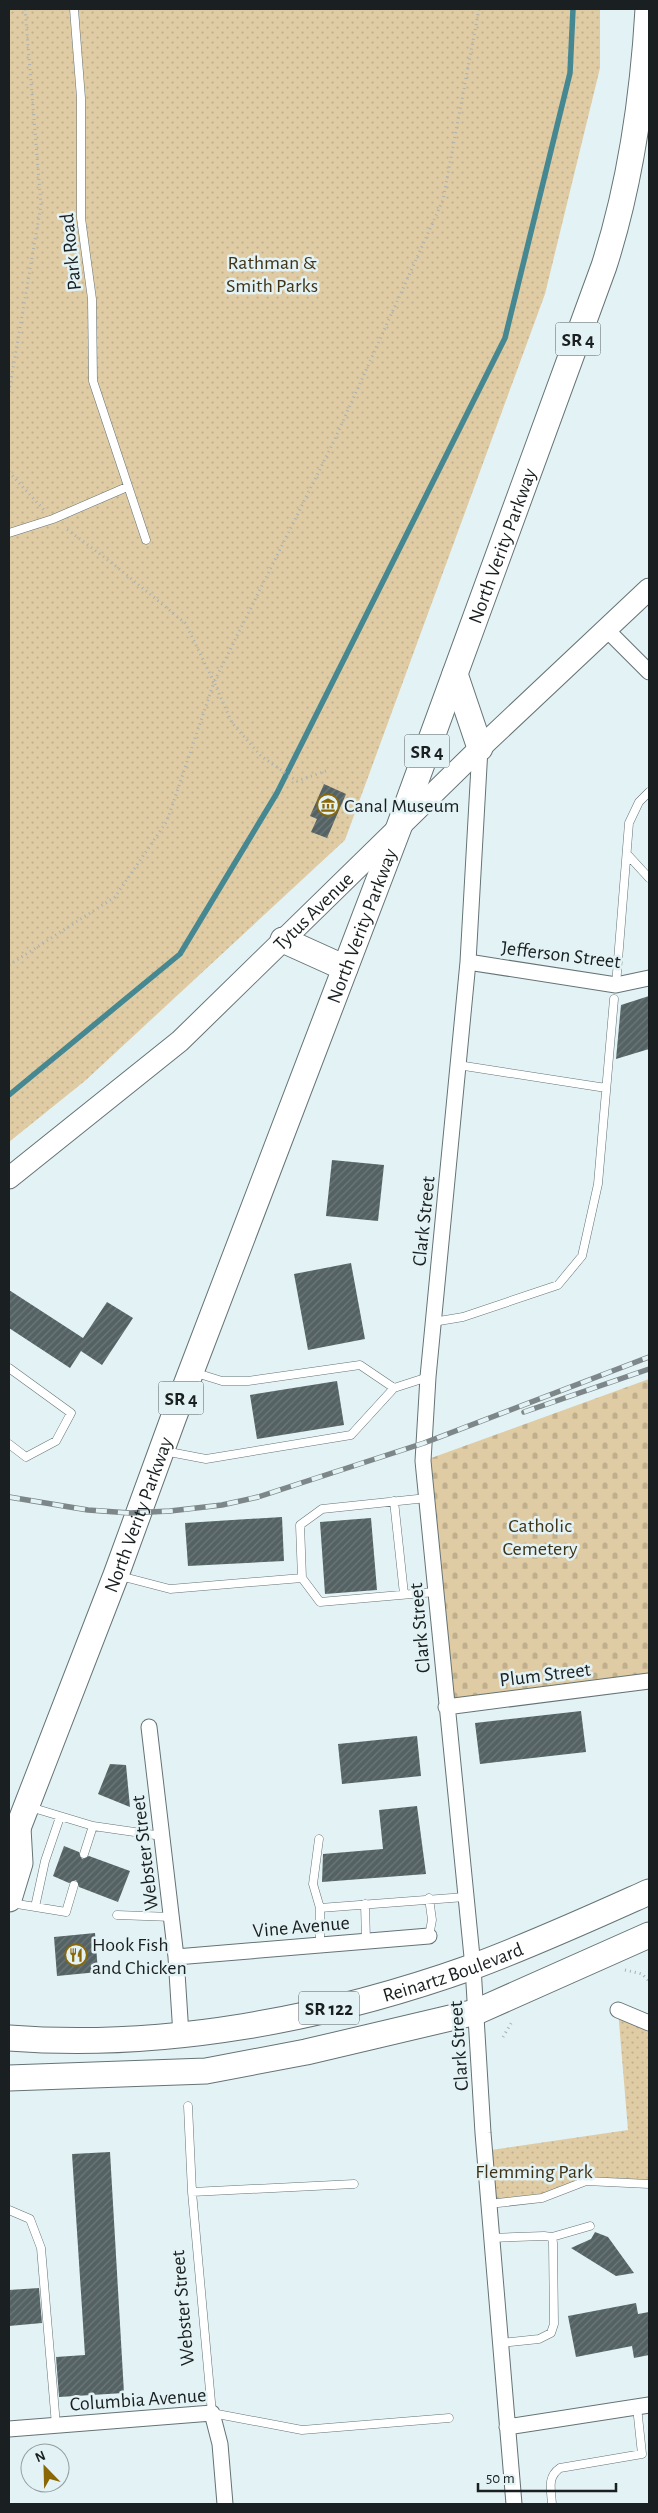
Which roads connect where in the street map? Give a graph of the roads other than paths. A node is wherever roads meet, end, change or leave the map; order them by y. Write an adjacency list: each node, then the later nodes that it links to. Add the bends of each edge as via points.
1 (74, 9): 3 (lane, Park Road, via 81,98 81,218 92,299 93,381)
2 (648, 9): 9 (main road, North Verity Parkway / SR 4, via 638,120 626,190 614,235)
3 (127, 487): 4 (lane, via 53,519); 5 (lane, Park Road)
4 (9, 533)
5 (146, 540)
6 (649, 589): 7 (street, Tytus Avenue)
7 (606, 629): 8 (street); 10 (street, Tytus Avenue)
8 (649, 672)
9 (454, 674): 10 (main road); 12 (main road, North Verity Parkway / SR 4)
10 (480, 748): 12 (street, Tytus Avenue); 16 (street, Clark Street)
11 (649, 792): 13 (lane, via 639,802 629,823)
12 (399, 827): 15 (street, Tytus Avenue); 17 (main road, North Verity Parkway / SR 4)
13 (627, 854): 14 (lane); 19 (lane)
14 (649, 878)
15 (283, 940): 17 (main road); 22 (street, Tytus Avenue, via 180,1041)
16 (468, 962): 19 (street, Jefferson Street); 20 (street, Clark Street)
17 (345, 968): 25 (main road, North Verity Parkway / SR 4)
18 (649, 978): 19 (street, Jefferson Street)
19 (615, 992): 21 (lane)
20 (458, 1065): 21 (lane); 23 (street, Clark Street)
21 (606, 1088): 23 (lane, via 598,1184 582,1256 558,1285 464,1317)
22 (9, 1178)
23 (433, 1322): 26 (street, Clark Street)
24 (9, 1368): 28 (lane, via 71,1413 56,1441 26,1457)
25 (191, 1372): 27 (lane, via 222,1381 248,1381 360,1365); 29 (main road, North Verity Parkway / SR 4)
26 (428, 1377): 27 (lane); 30 (street, Clark Street, via 423,1461)
27 (394, 1388): 29 (lane, via 351,1435 206,1459)
28 (9, 1444)
29 (162, 1451): 32 (main road, North Verity Parkway / SR 4)
30 (427, 1498): 31 (lane); 34 (street, Clark Street)
31 (394, 1501): 33 (lane, via 322,1509 300,1525); 35 (lane)
32 (116, 1575): 33 (lane, via 170,1590); 40 (main road, North Verity Parkway / SR 4)
33 (302, 1578): 35 (lane, via 320,1602)
34 (435, 1592): 35 (lane); 37 (street, Clark Street)
35 (404, 1594)
36 (649, 1681): 37 (street, Plum Street)
37 (446, 1707): 48 (street, Clark Street)
38 (149, 1727): 42 (street, Webster Street)
39 (60, 1817): 40 (lane); 41 (lane); 53 (lane)
40 (15, 1824): 51 (main road, North Verity Parkway / SR 4, via 20,1863)
41 (93, 1826): 42 (lane); 44 (lane)
42 (162, 1836): 56 (street, Webster Street)
43 (319, 1839): 54 (lane, via 313,1884)
44 (84, 1854)
45 (74, 1885): 47 (lane)
46 (649, 1892): 62 (main road, Reinartz Boulevard / SR 122)
47 (71, 1896): 50 (lane); 53 (lane, via 66,1912)
48 (465, 1897): 49 (lane); 62 (street, Clark Street)
49 (429, 1898): 52 (lane); 58 (lane, via 432,1920)
50 (80, 1900)
51 (9, 1901): 53 (lane)
52 (364, 1904): 54 (lane); 59 (lane)
53 (35, 1907)
54 (320, 1908): 60 (lane)
55 (117, 1915): 56 (lane)
56 (172, 1917): 61 (street, Webster Street)
57 (649, 1935): 64 (main road, Reinartz Boulevard)
58 (429, 1936): 59 (street, Vine Avenue)
59 (366, 1941): 60 (street, Vine Avenue)
60 (320, 1945): 61 (street, Vine Avenue)
61 (176, 1957): 66 (street, Webster Street)
62 (473, 1967): 64 (street, Clark Street); 66 (main road, Reinartz Boulevard / SR 122, via 378,1997 238,2026)
63 (618, 2010): 65 (street)
64 (476, 2012): 68 (main road, Reinartz Boulevard, via 306,2052 206,2071); 73 (street, Clark Street)
65 (649, 2023)
66 (181, 2034): 67 (main road, Reinartz Boulevard / SR 122, via 100,2040)
67 (9, 2038)
68 (9, 2078)
69 (188, 2106): 72 (lane, Webster Street)
70 (354, 2184): 72 (lane)
71 (649, 2184): 73 (lane, via 586,2181 542,2198)
72 (192, 2192): 80 (lane, Webster Street)
73 (488, 2204): 76 (street, Clark Street)
74 (9, 2210): 82 (lane, via 30,2218 41,2248)
75 (590, 2226): 77 (lane)
76 (491, 2238): 77 (lane); 78 (street, Clark Street)
77 (552, 2238): 78 (lane, via 554,2324 551,2333 539,2339)
78 (500, 2343): 83 (street, Clark Street)
79 (643, 2406): 83 (street); 85 (lane)
80 (212, 2412): 81 (lane, Columbia Avenue, via 302,2430); 82 (street, Columbia Avenue); 86 (street, Webster Street, via 220,2444)
81 (449, 2418)
82 (56, 2425): 84 (street, Columbia Avenue)
83 (508, 2427): 87 (street, Clark Street)
84 (9, 2429)
85 (646, 2453): 88 (lane, via 560,2468 553,2473 550,2482)
86 (225, 2504)
87 (514, 2504)
88 (552, 2504)

